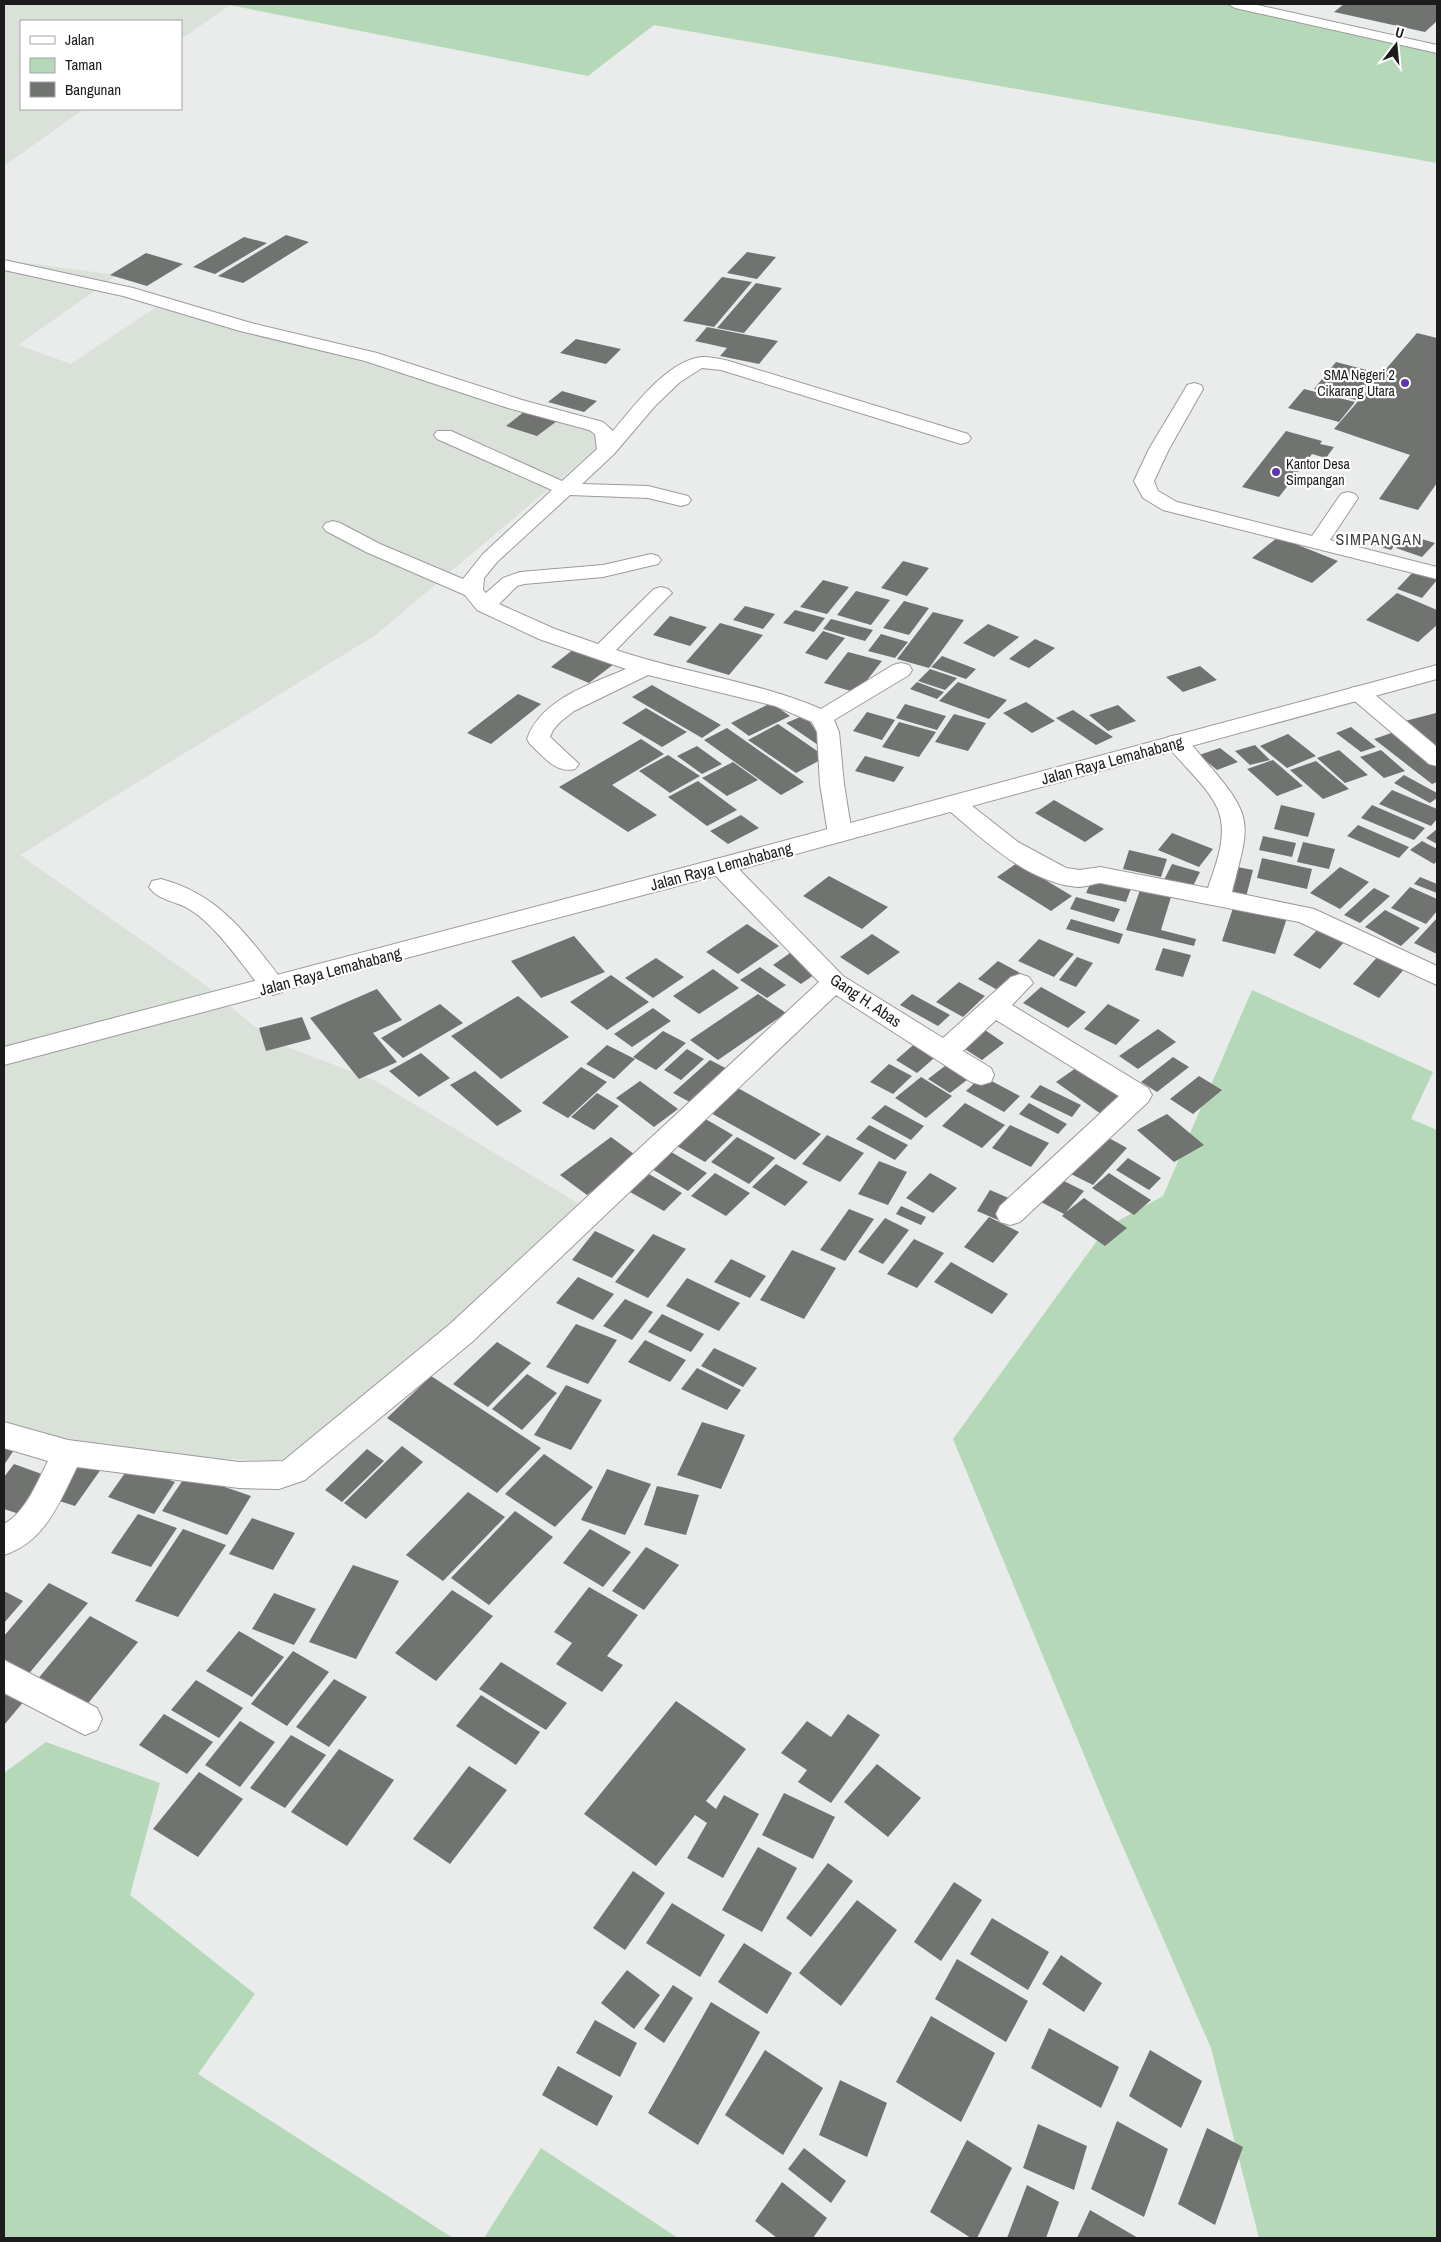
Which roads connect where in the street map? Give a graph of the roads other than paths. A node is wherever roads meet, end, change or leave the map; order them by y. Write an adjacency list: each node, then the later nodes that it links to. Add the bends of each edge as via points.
1 (1235, 4): 3 (street)
2 (1307, 4): 3 (street)
3 (1291, 16): 4 (street)
4 (1437, 49)
5 (4, 265): 9 (street, via 127,292 246,327 371,357 515,404 596,426 604,432)
6 (1194, 389): 14 (street, via 1144,480 1150,494 1170,506)
7 (444, 434): 10 (street)
8 (962, 438): 9 (street, via 723,365 706,363 696,364 675,377 639,412)
9 (608, 450): 10 (street)
10 (565, 489): 12 (street, via 638,491); 18 (street, via 474,577)
11 (1348, 498): 14 (street)
12 (681, 500)
13 (332, 526): 18 (street)
14 (1318, 542): 16 (street)
15 (651, 560): 18 (street, via 628,568 592,573 520,578)
16 (1437, 573)
17 (661, 594): 19 (street)
18 (478, 598): 19 (street, via 546,634)
19 (602, 652): 20 (street)
20 (646, 668): 24 (street, via 783,701); 27 (street, via 573,702 555,712 542,725 538,739)
21 (901, 670): 24 (street)
22 (1437, 672): 23 (street, Jalan Raya Lemahabang)
23 (1358, 693): 25 (street, Jalan Raya Lemahabang); 26 (street)
24 (822, 718): 29 (street, via 828,732)
25 (1176, 742): 28 (street, Jalan Raya Lemahabang); 32 (street, via 1234,817 1234,839)
26 (1437, 759)
27 (567, 764)
28 (954, 803): 29 (street, Jalan Raya Lemahabang); 32 (street, via 1011,848 1048,871 1076,879 1100,874)
29 (840, 834): 30 (street, Jalan Raya Lemahabang)
30 (721, 866): 34 (street, Gang H. Abas); 36 (street, Jalan Raya Lemahabang)
31 (161, 887): 36 (street, via 198,903 233,936)
32 (1218, 897): 33 (street, via 1305,914)
33 (1437, 976)
34 (834, 982): 38 (street, Gang H. Abas); 43 (street, via 461,1334 294,1471 279,1476 239,1475)
35 (1020, 983): 37 (street)
36 (273, 986): 39 (street, Jalan Raya Lemahabang)
37 (995, 1006): 38 (street); 41 (street, via 1138,1096)
38 (944, 1052): 40 (street, Gang H. Abas)
39 (4, 1056)
40 (981, 1075)
41 (1010, 1214)
42 (4, 1435): 43 (street)
43 (68, 1453): 44 (street, via 39,1508 21,1532)
44 (4, 1541)
45 (4, 1675): 46 (street)
46 (86, 1719)

